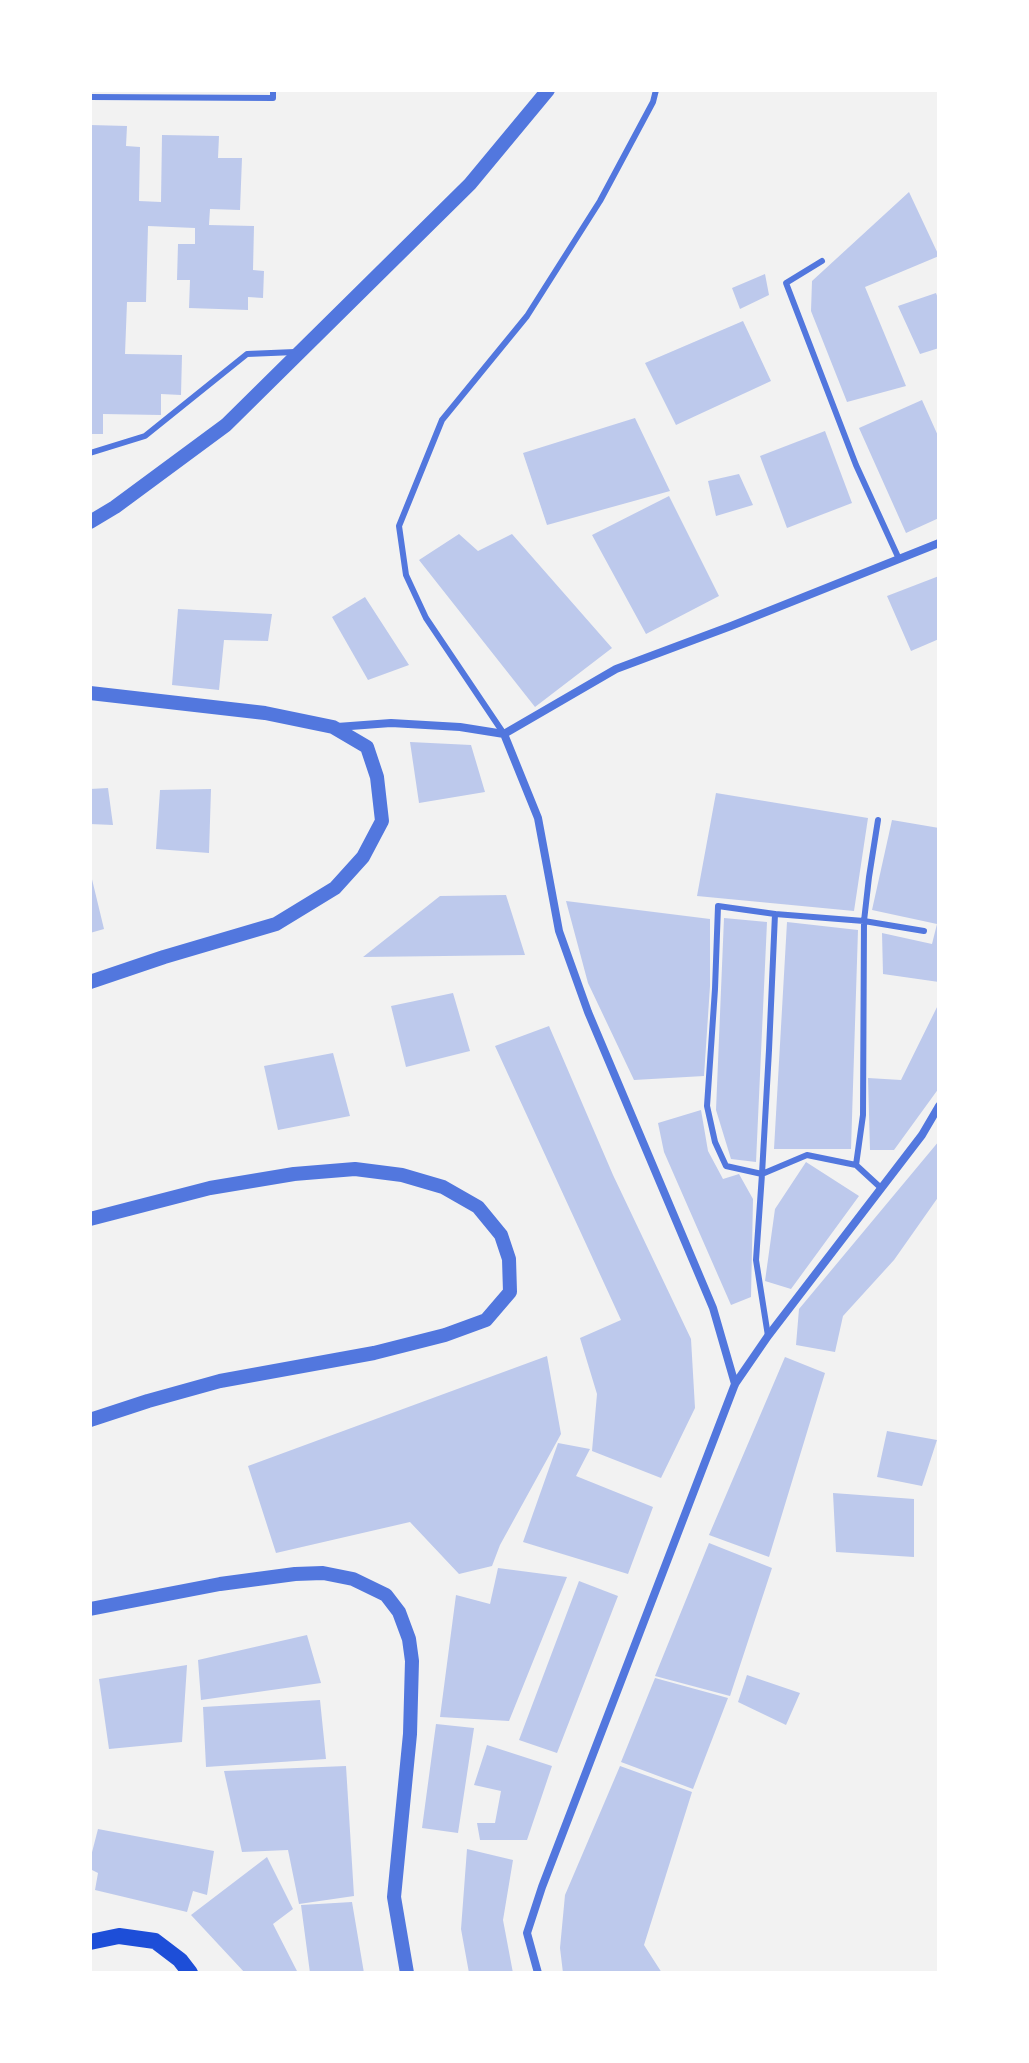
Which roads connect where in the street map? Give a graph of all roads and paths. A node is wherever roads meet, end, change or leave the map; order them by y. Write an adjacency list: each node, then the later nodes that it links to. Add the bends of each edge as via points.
1 (273, 90): 4 (lane, via 273,98)
2 (548, 90): 6 (street, via 470,184)
3 (656, 90): 13 (lane, via 600,201 527,316 442,420 399,526 406,575 426,618)
4 (90, 97)
5 (822, 261): 10 (lane, via 786,283 856,465)
6 (301, 351): 7 (lane, via 247,354 145,436); 8 (street, via 226,425)
7 (90, 453)
8 (90, 522)
9 (939, 543): 10 (street)
10 (899, 559): 13 (street, via 616,669)
11 (90, 693): 12 (street, via 265,713)
12 (333, 727): 13 (street, via 391,723); 18 (street, via 367,747 382,821 363,857 335,888 276,924)
13 (504, 734): 25 (street, via 538,818 559,931 713,1308)
14 (878, 820): 16 (lane)
15 (775, 914): 16 (lane); 21 (lane); 21 (lane, via 718,906 707,1106 726,1166)
16 (864, 921): 17 (lane); 20 (lane, via 863,1115)
17 (924, 931)
18 (90, 982)
19 (939, 1106): 22 (street)
20 (856, 1165): 21 (lane, via 807,1155); 22 (lane)
21 (762, 1174): 24 (lane, via 756,1260)
22 (881, 1188): 24 (street)
23 (90, 1219): 26 (street, via 210,1188 294,1174 355,1169 402,1175 443,1187 478,1207 501,1235 509,1259 510,1292 486,1320 445,1335 220,1381)
24 (768, 1336): 25 (street)
25 (735, 1384): 31 (street, via 542,1887 527,1933)
26 (90, 1420)
27 (90, 1609): 30 (street, via 295,1574 353,1579 386,1595 399,1612 412,1661 394,1897)
28 (90, 1942): 29 (main road, via 119,1936 155,1941)
29 (190, 1973)
30 (407, 1973)
31 (538, 1973)

